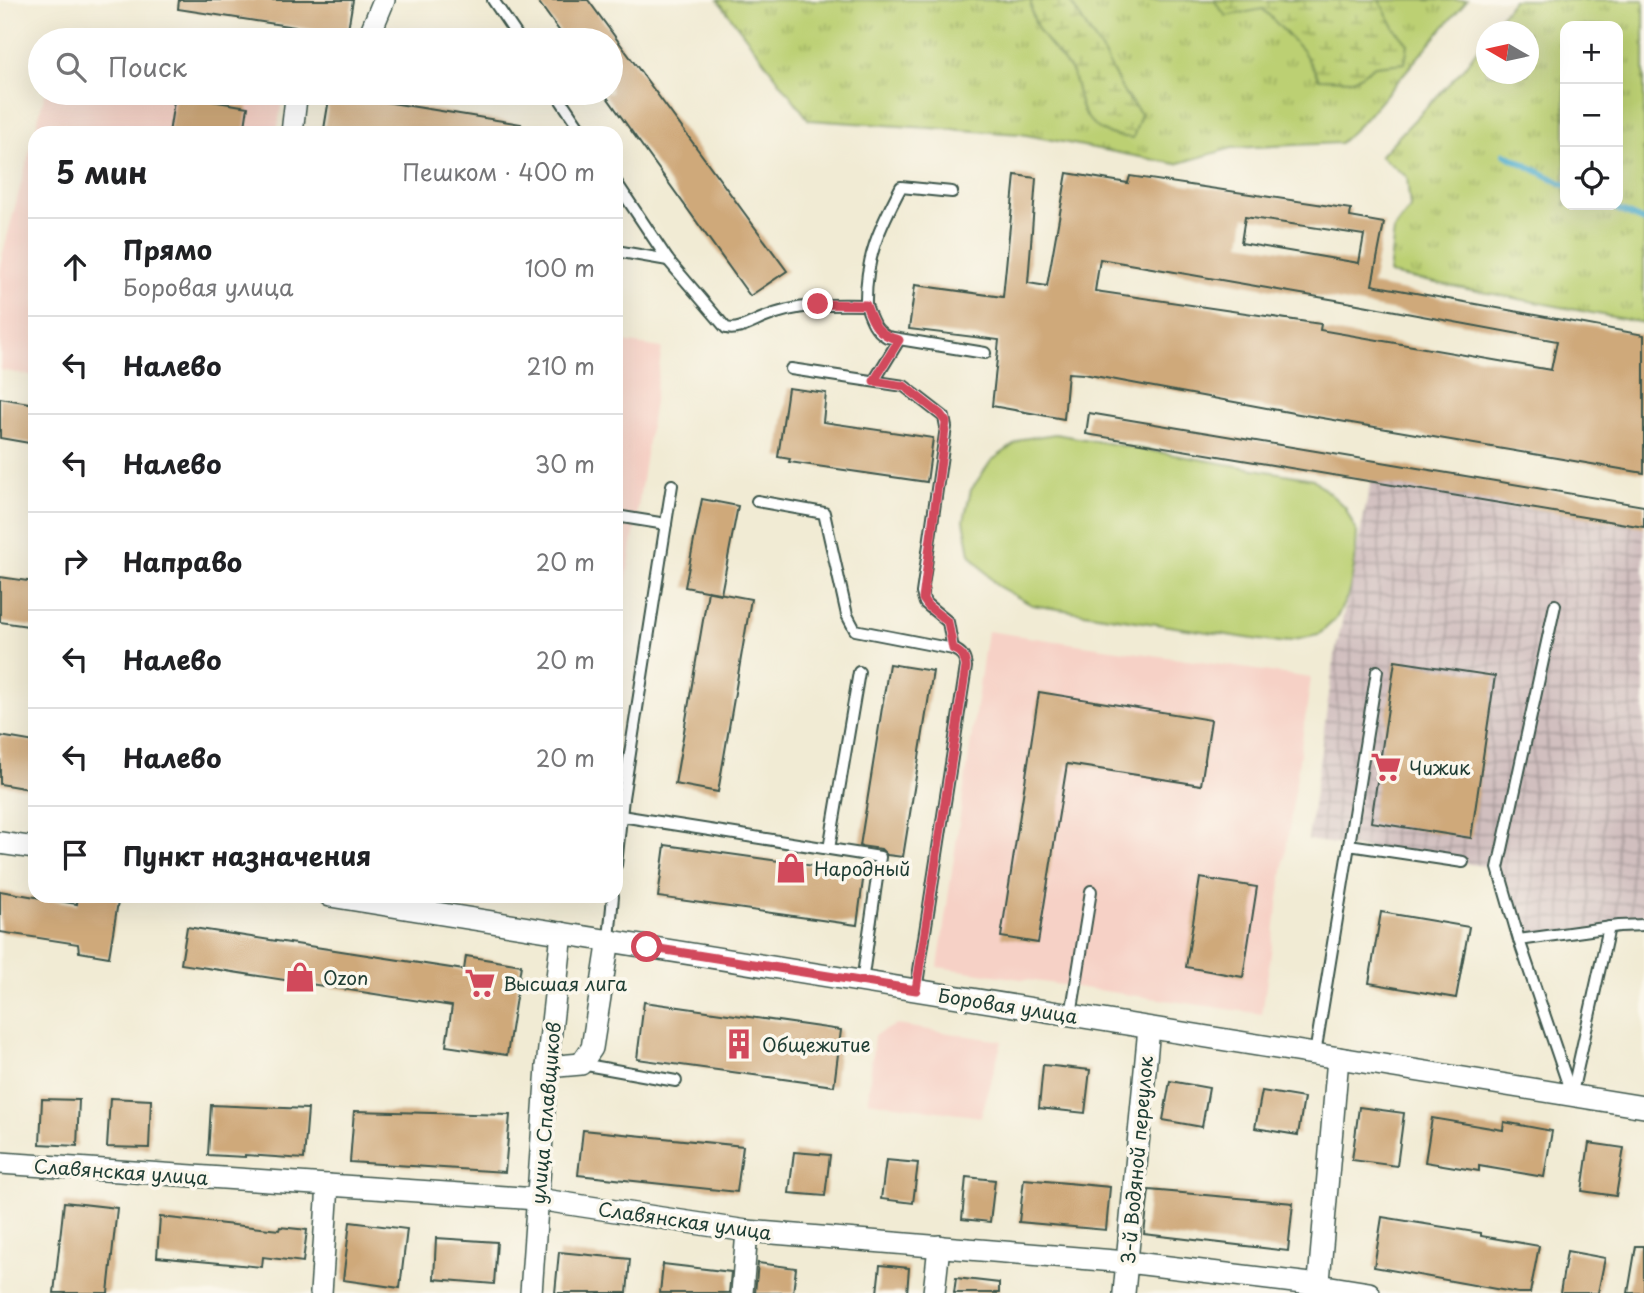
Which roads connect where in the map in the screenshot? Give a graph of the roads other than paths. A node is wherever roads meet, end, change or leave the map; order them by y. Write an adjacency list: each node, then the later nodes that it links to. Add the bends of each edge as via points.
1 (384, 0): 3 (street)
2 (493, 0): 4 (lane)
3 (372, 28)
4 (512, 28)
5 (295, 105): 7 (street)
6 (564, 105): 8 (lane)
7 (293, 126)
8 (578, 126)
9 (623, 192): 12 (lane)
10 (952, 192): 13 (lane, via 901,187 878,232 866,283)
11 (623, 252): 12 (lane)
12 (668, 260): 13 (lane, via 722,325 732,329 776,312 818,304)
13 (866, 305): 14 (lane, via 879,332)
14 (899, 340): 15 (lane); 17 (lane)
15 (985, 353)
16 (791, 369): 17 (lane)
17 (874, 381): 23 (lane, via 904,386 946,422 922,593 925,604 948,622)
18 (673, 485): 21 (lane)
19 (757, 501): 23 (lane, via 824,513 847,615 855,630)
20 (623, 517): 21 (lane)
21 (666, 524): 27 (lane)
22 (1555, 605): 42 (lane, via 1498,867)
23 (953, 649): 44 (lane, via 961,652 966,667)
24 (1377, 671): 31 (lane)
25 (859, 672): 33 (lane)
26 (623, 757): 27 (lane)
27 (629, 757): 28 (lane)
28 (623, 782)
29 (623, 816): 33 (lane)
30 (0, 843): 32 (street)
31 (1349, 845): 34 (lane); 47 (lane)
32 (28, 847)
33 (829, 849): 43 (lane, via 880,856)
34 (1463, 862)
35 (1091, 891): 45 (lane)
36 (374, 903): 40 (street, Боровая улица)
37 (612, 903): 41 (lane)
38 (1644, 925): 39 (lane)
39 (1609, 927): 42 (lane); 52 (lane)
40 (562, 933): 41 (street, Боровая улица); 50 (street, улица Сплавщиков)
41 (609, 939): 43 (street, Боровая улица); 49 (street, via 592,1048)
42 (1519, 940): 52 (lane)
43 (862, 982): 44 (street, Боровая улица)
44 (916, 990): 45 (street, Боровая улица)
45 (1071, 1015): 46 (street, Боровая улица)
46 (1149, 1028): 47 (street, Боровая улица); 59 (street, 3-й Водяной переулок)
47 (1315, 1054): 48 (street, Боровая улица)
48 (1338, 1058): 52 (street, Боровая улица); 60 (street)
49 (581, 1064): 50 (street); 51 (lane)
50 (547, 1067): 56 (street, улица Сплавщиков)
51 (676, 1081)
52 (1572, 1096): 53 (street, Боровая улица)
53 (1644, 1107)
54 (0, 1163): 55 (street, Славянская улица)
55 (328, 1185): 56 (street, Славянская улица); 61 (street)
56 (537, 1199): 57 (street, Славянская улица); 62 (street, улица Сплавщиков)
57 (747, 1231): 58 (street, Славянская улица); 63 (street)
58 (939, 1246): 59 (street, Славянская улица); 64 (street)
59 (1127, 1262): 60 (street, Славянская улица); 65 (street, 3-й Водяной переулок)
60 (1319, 1289): 66 (street, Славянская улица)
61 (321, 1293)
62 (531, 1293)
63 (742, 1293)
64 (934, 1293)
65 (1124, 1293)
66 (1369, 1293)

